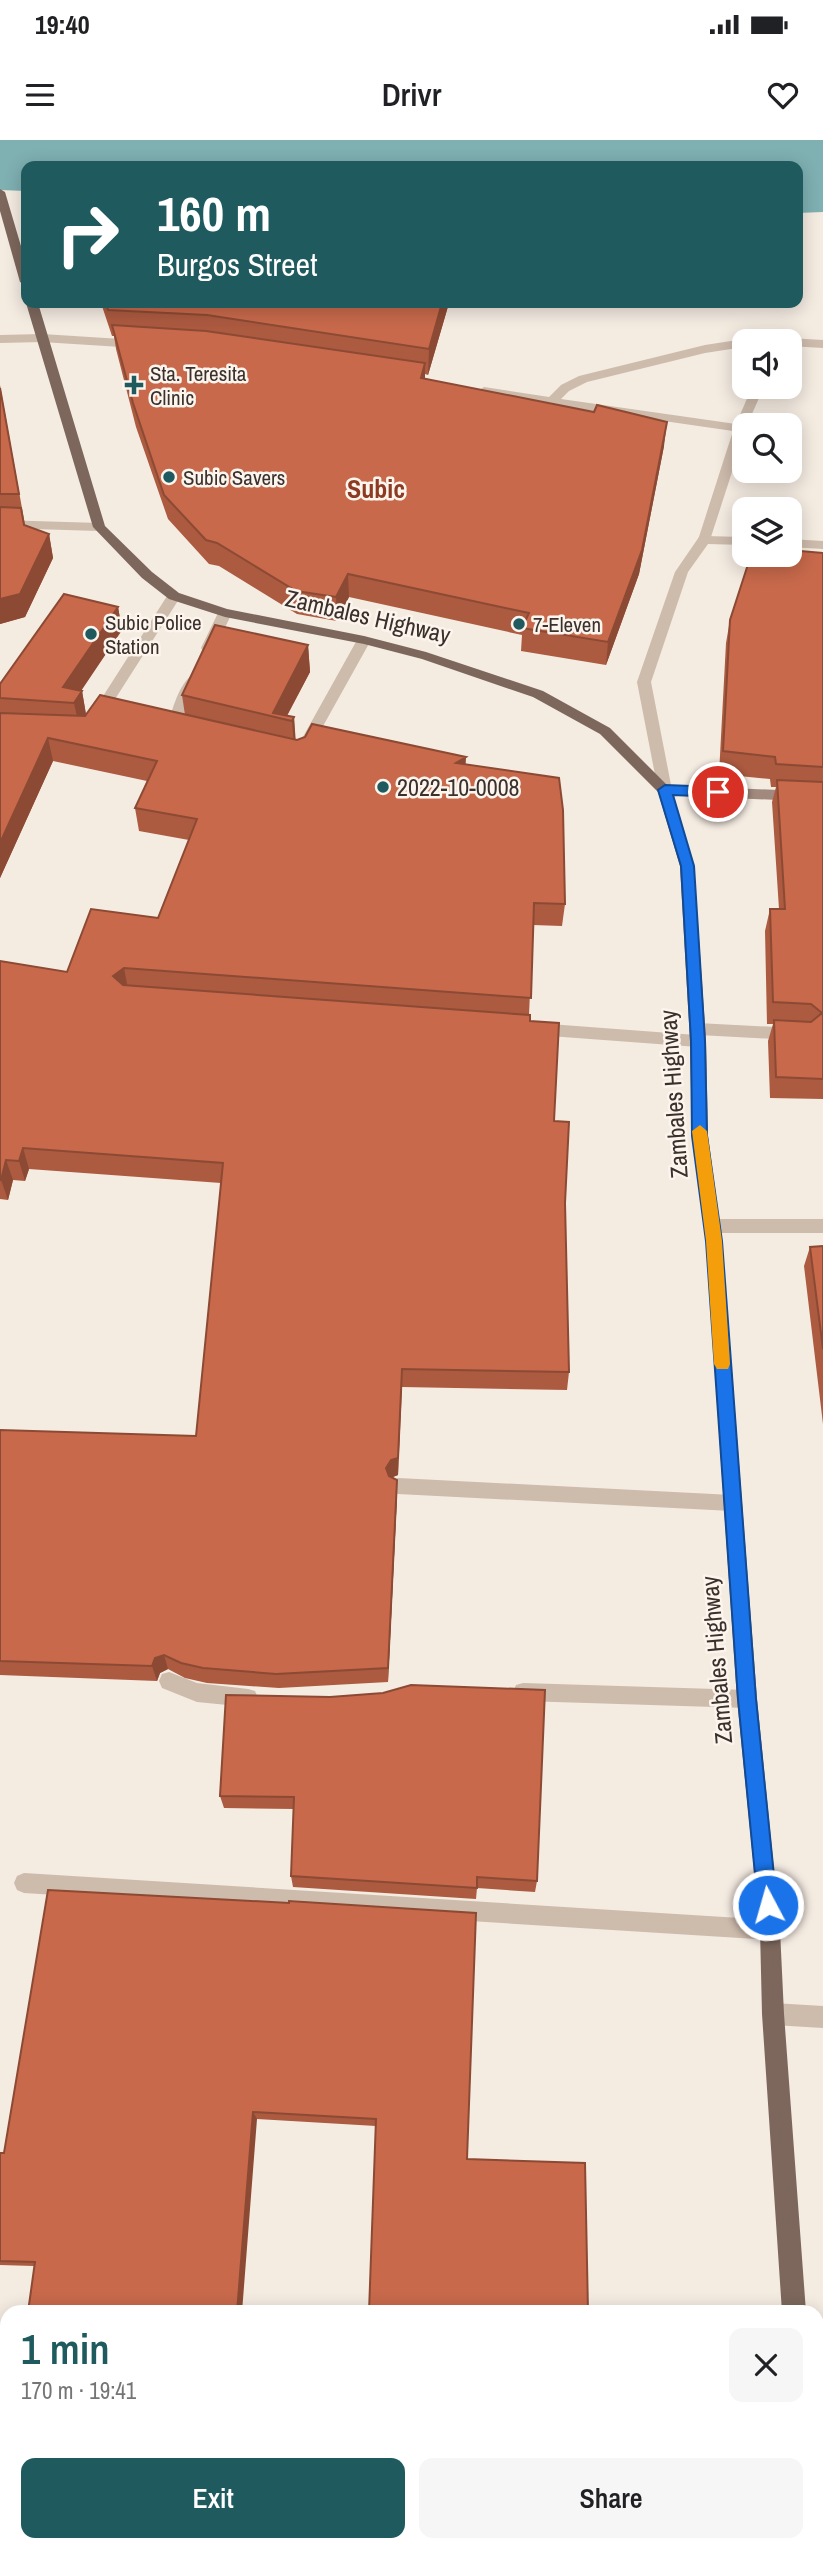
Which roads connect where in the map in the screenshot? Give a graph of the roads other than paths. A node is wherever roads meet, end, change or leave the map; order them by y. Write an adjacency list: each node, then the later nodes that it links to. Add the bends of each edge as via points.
1 (0, 192): 2 (main road)
2 (21, 264)
3 (33, 308): 4 (main road, Zambales Highway)
4 (42, 338): 5 (street); 7 (street); 15 (main road, Zambales Highway)
5 (0, 339)
6 (802, 343): 8 (street)
7 (153, 344)
8 (823, 344)
9 (732, 346): 11 (street, via 583,379)
10 (466, 388): 11 (street)
11 (552, 401): 12 (street)
12 (732, 427)
13 (732, 453): 16 (street)
14 (0, 524): 15 (street)
15 (99, 527): 20 (main road, Zambales Highway)
16 (704, 540): 17 (street); 26 (street, via 682,572 644,682)
17 (732, 541)
18 (802, 543): 19 (street)
19 (823, 544)
20 (174, 596): 21 (main road, Zambales Highway); 23 (street)
21 (225, 613): 22 (main road, Zambales Highway); 24 (street, via 177,715 175,726)
22 (364, 640): 25 (street); 26 (main road, Zambales Highway, via 538,694 605,731)
23 (89, 730)
24 (200, 734)
25 (299, 756)
26 (665, 790): 27 (street); 30 (main road, Zambales Highway, via 687,866)
27 (823, 797)
28 (517, 1028): 30 (street)
29 (805, 1034): 30 (street)
30 (697, 1035): 31 (main road, Zambales Highway, via 700,1136)
31 (712, 1226): 32 (street); 34 (main road, Zambales Highway)
32 (823, 1226)
33 (398, 1486): 34 (street)
34 (732, 1503): 38 (main road, Zambales Highway)
35 (169, 1681): 37 (street, via 214,1696)
36 (504, 1691): 38 (street)
37 (266, 1699)
38 (747, 1699): 40 (main road, Zambales Highway)
39 (24, 1883): 40 (street)
40 (770, 1930): 41 (main road, Zambales Highway)
41 (773, 2014): 42 (street); 43 (main road, Zambales Highway)
42 (823, 2017)
43 (794, 2305)

